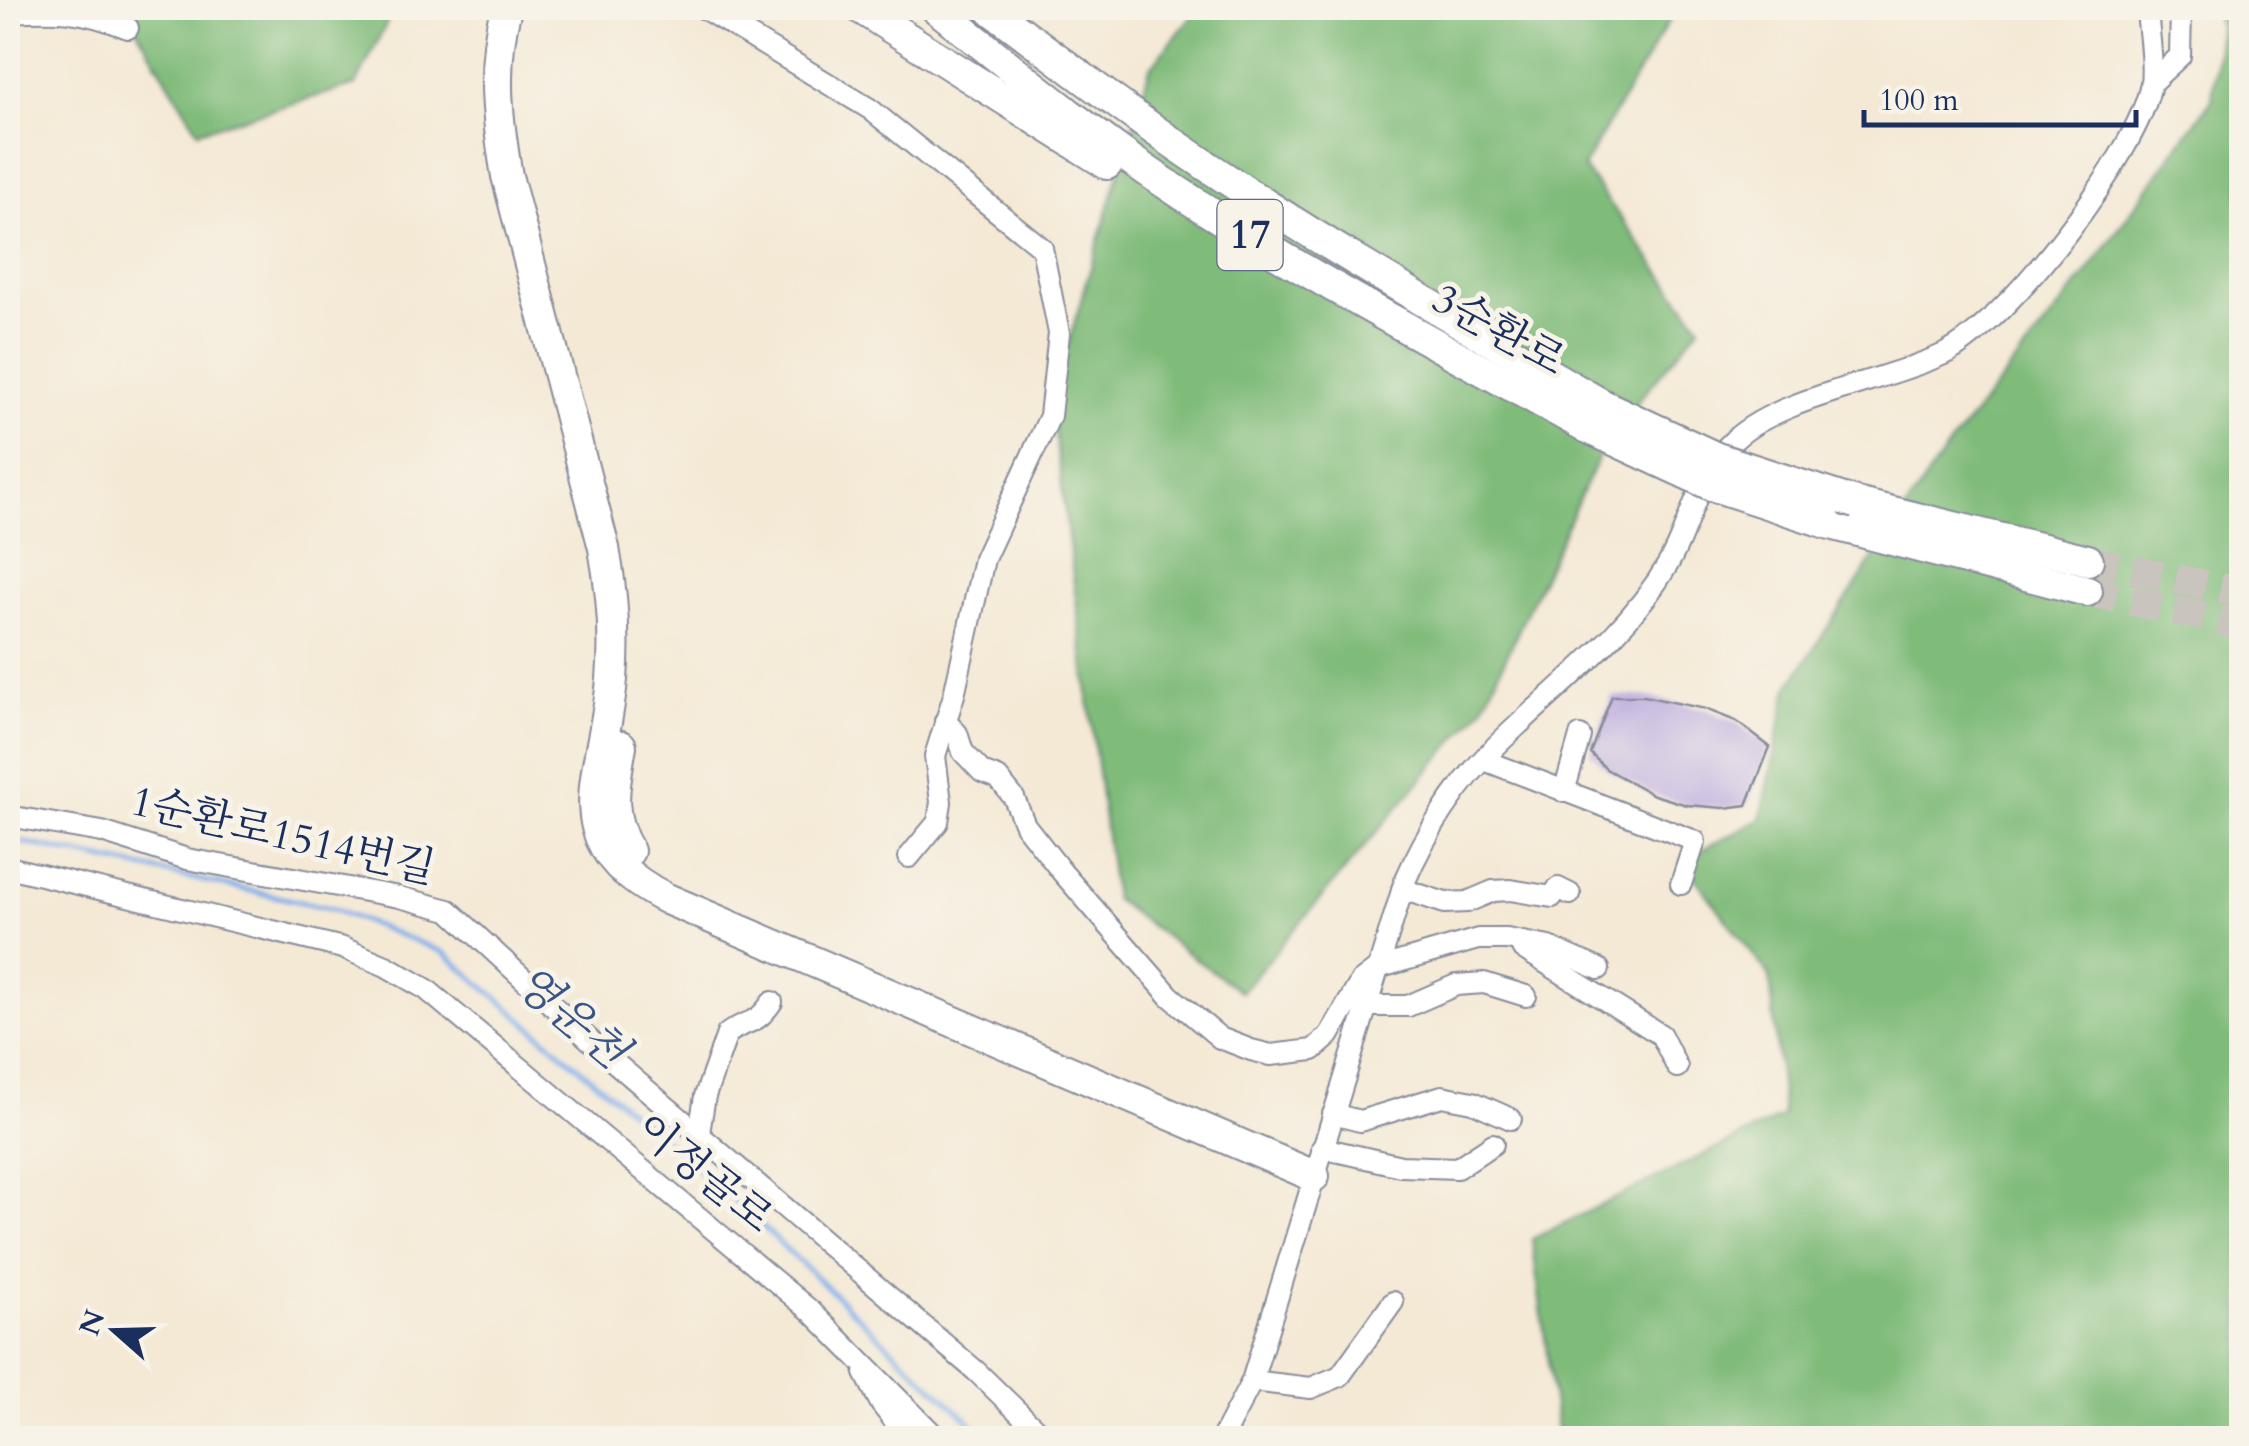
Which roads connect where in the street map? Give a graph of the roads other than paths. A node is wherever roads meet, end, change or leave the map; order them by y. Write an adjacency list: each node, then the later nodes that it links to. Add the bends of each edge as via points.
1 (506, 8): 36 (highway, via 496,59 496,113 507,176 612,596 612,680 592,794 607,853 624,873 667,899)
2 (520, 8): 36 (highway, via 514,100 524,174 629,592 631,686 613,806 630,853 661,878 746,918)
3 (703, 8): 15 (street, via 870,109 1042,248 1058,333 1050,416 984,559)
4 (860, 8): 13 (highway, via 1112,168)
5 (936, 8): 13 (highway, 3순환로 / 17, via 1139,165)
6 (989, 8): 14 (highway, 3순환로 / 17, via 1238,186)
7 (2147, 8): 12 (street)
8 (2181, 8): 12 (street, via 2180,56)
9 (60, 9): 10 (street); 11 (street)
10 (8, 12)
11 (128, 28)
12 (2151, 83): 17 (street, via 2129,138 2094,194 1984,328 1945,354 1771,415 1736,438 1705,478 1653,586)
13 (1299, 265): 14 (highway, 3순환로 / 17)
14 (1595, 416): 14 (highway, 3순환로 / 17, bridge, via 1717,458 2088,576 1827,523 1711,485)
15 (944, 721): 20 (street, via 935,756 938,822); 26 (street, via 963,752 1014,798 1025,825 1062,872 1170,996 1220,1038 1271,1056 1312,1050 1329,1036 1361,981)
16 (1580, 736): 18 (street)
17 (1484, 760): 18 (street); 23 (street, via 1441,814)
18 (1564, 792): 22 (street, via 1696,841)
19 (8, 816): 34 (street, 1순환로1514번길, via 449,910)
20 (909, 857)
21 (8, 867): 38 (street, 이정골로, via 344,948 386,966 426,990)
22 (1681, 884)
23 (1402, 889): 24 (street, via 1445,903 1493,891 1552,897 1558,888); 26 (street)
24 (1570, 894)
25 (1508, 940): 26 (street, via 1478,938); 27 (street, via 1549,947); 31 (street, via 1661,1035)
26 (1378, 968): 30 (street)
27 (1599, 969)
28 (1526, 996): 30 (street, via 1484,983 1456,984 1408,1006)
29 (772, 1002): 34 (street, via 759,1020 727,1034)
30 (1366, 1006): 32 (street)
31 (1677, 1067)
32 (1333, 1114): 33 (street, via 1360,1121 1442,1096); 36 (street)
33 (1511, 1119)
34 (698, 1133): 42 (street, 1순환로1514번길)
35 (1494, 1144): 36 (street, via 1457,1168)
36 (1318, 1163): 39 (street)
37 (1393, 1302): 39 (street, via 1340,1376 1311,1388)
38 (855, 1353): 40 (street); 41 (street, 이정골로)
39 (1252, 1382): 43 (street)
40 (908, 1438)
41 (937, 1438)
42 (1045, 1438)
43 (1222, 1438)

